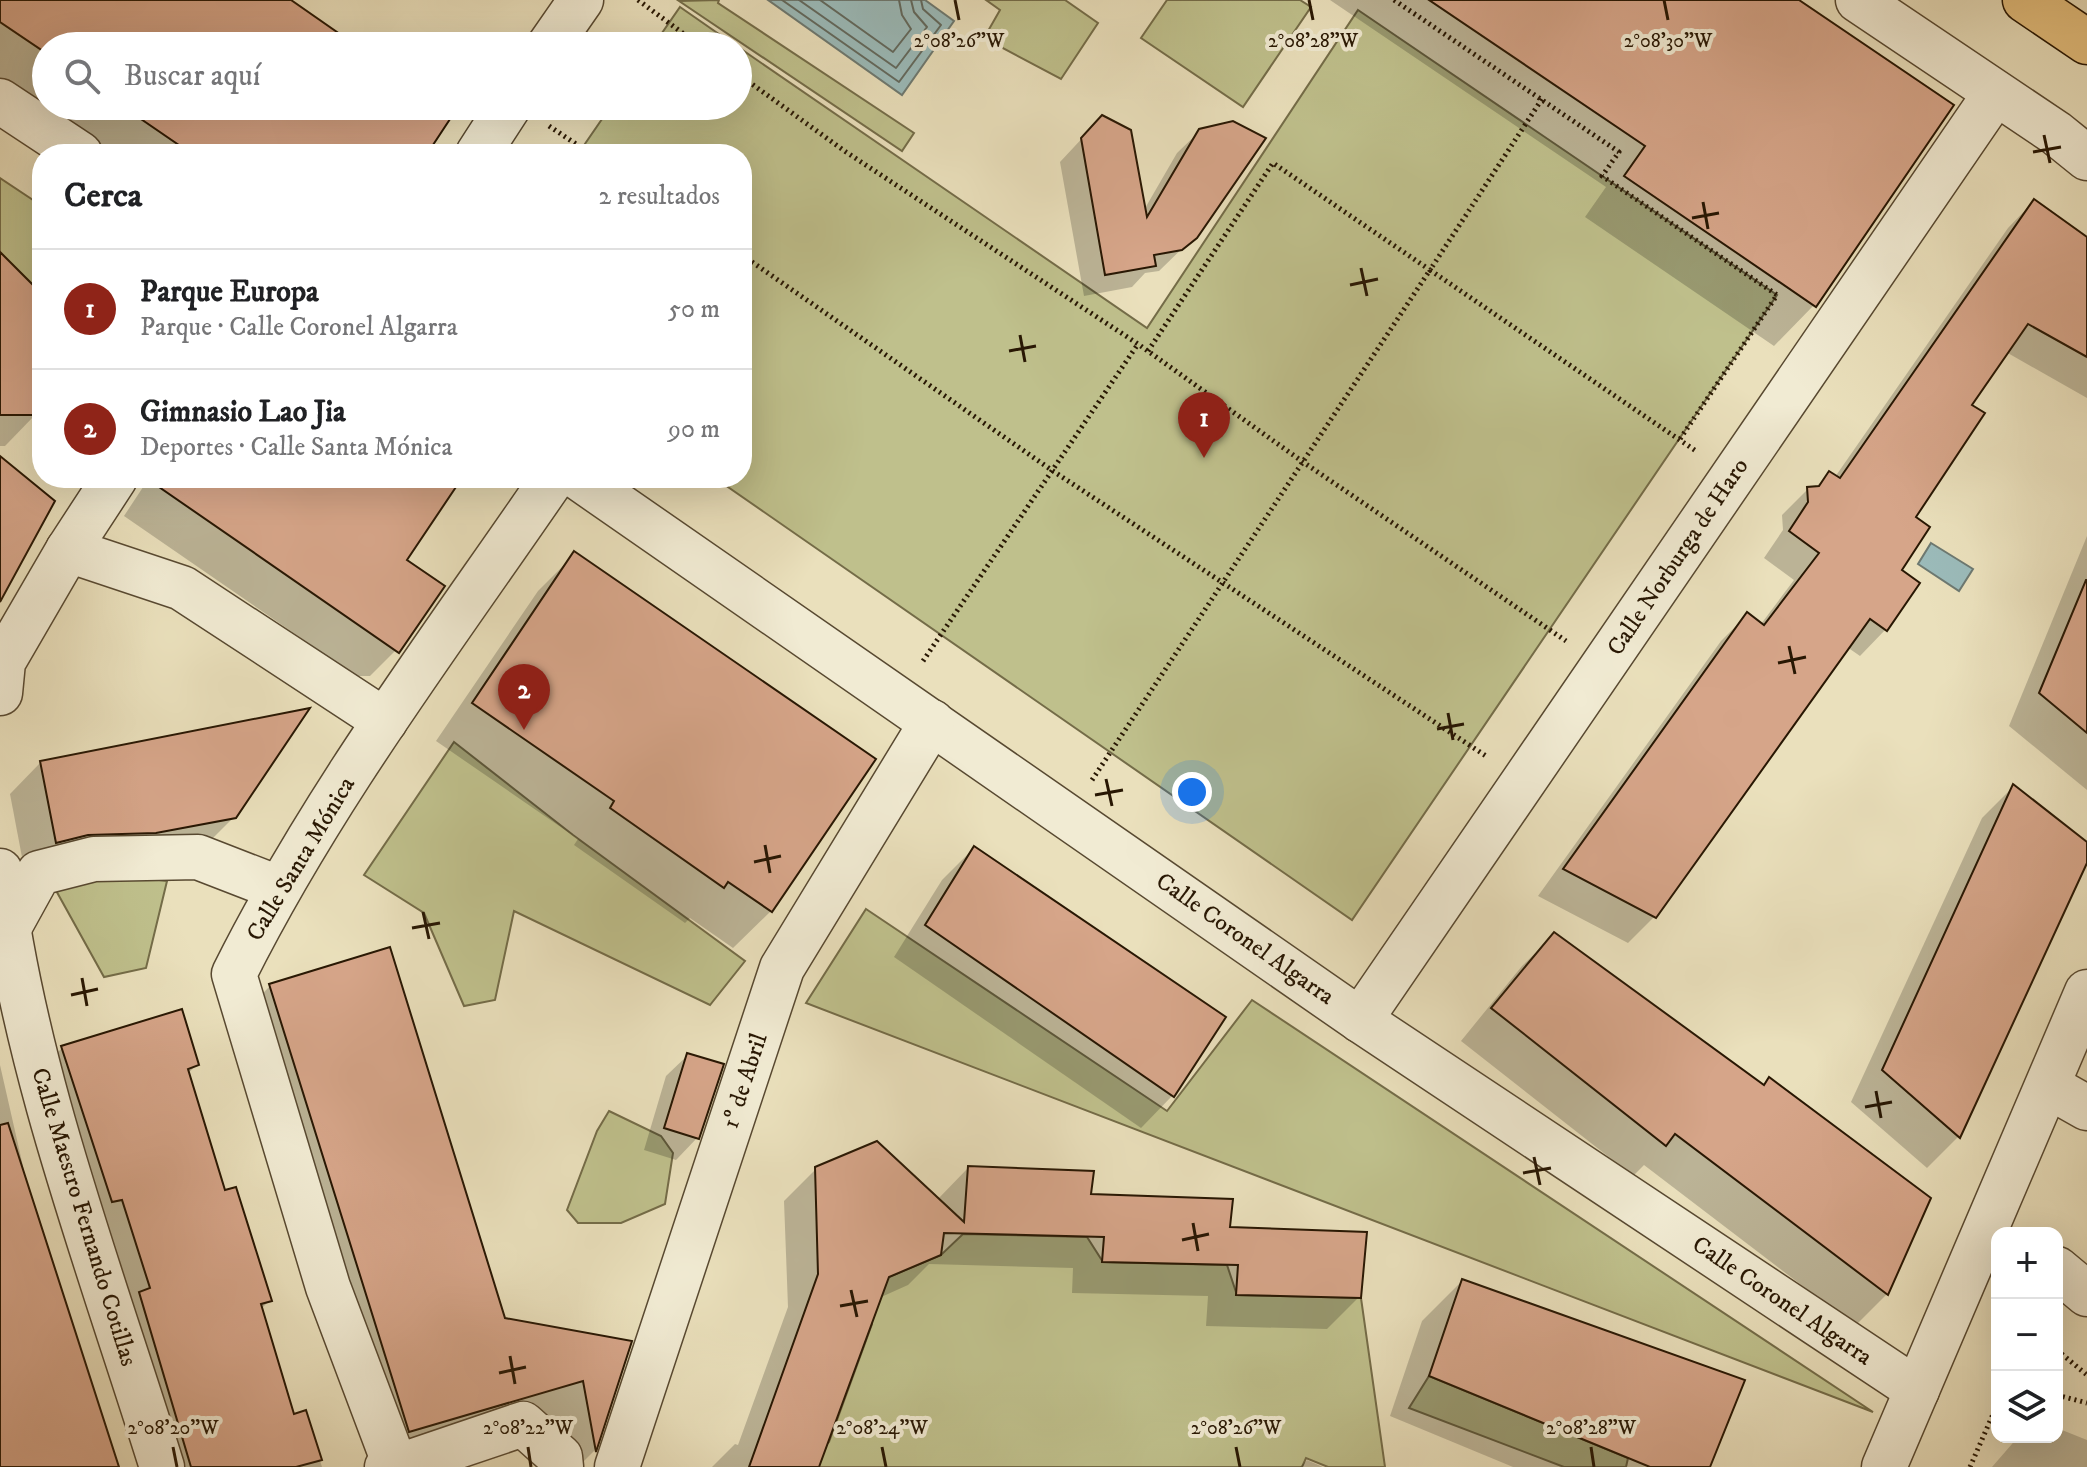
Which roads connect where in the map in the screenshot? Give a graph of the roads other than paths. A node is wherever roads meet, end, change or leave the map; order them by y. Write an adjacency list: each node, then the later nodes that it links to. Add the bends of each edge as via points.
1 (581, 0): 4 (street)
2 (1858, 0): 6 (street)
3 (2025, 0): 5 (main road)
4 (559, 32)
5 (2087, 42)
6 (1995, 94): 11 (street); 23 (street, Calle Norburga de Haro)
7 (0, 101): 9 (street)
8 (519, 120): 10 (street)
9 (65, 144)
10 (490, 144)
11 (2087, 158)
12 (108, 488): 15 (street)
13 (546, 488): 18 (street, Calle Santa Mónica)
14 (593, 488): 17 (street, Calle Coronel Algarra)
15 (68, 550): 16 (street, via 3,662); 18 (street, via 182,588)
16 (0, 693)
17 (915, 710): 23 (street, Calle Coronel Algarra); 33 (street, 1º de Abril, via 782,968)
18 (385, 721): 20 (street, Calle Santa Mónica)
19 (0, 871): 21 (street, Calle Maestro Fernando Cotillas)
20 (278, 888): 21 (street, via 198,857 94,859 39,873); 30 (street, Calle Santa Mónica, via 234,974 328,1287)
21 (7, 931): 31 (street, Calle Maestro Fernando Cotillas, via 32,1051)
22 (2087, 992): 24 (street)
23 (1360, 1020): 29 (street, Calle Coronel Algarra)
24 (2048, 1086): 25 (street); 26 (street)
25 (2087, 1108)
26 (2003, 1225): 29 (street)
27 (2063, 1274): 28 (street)
28 (2087, 1294)
29 (1917, 1390): 34 (street)
30 (392, 1466): 32 (street, Calle Santa Mónica, via 523,1424 560,1457)
31 (162, 1467)
32 (561, 1467)
33 (617, 1467)
34 (1884, 1467)

